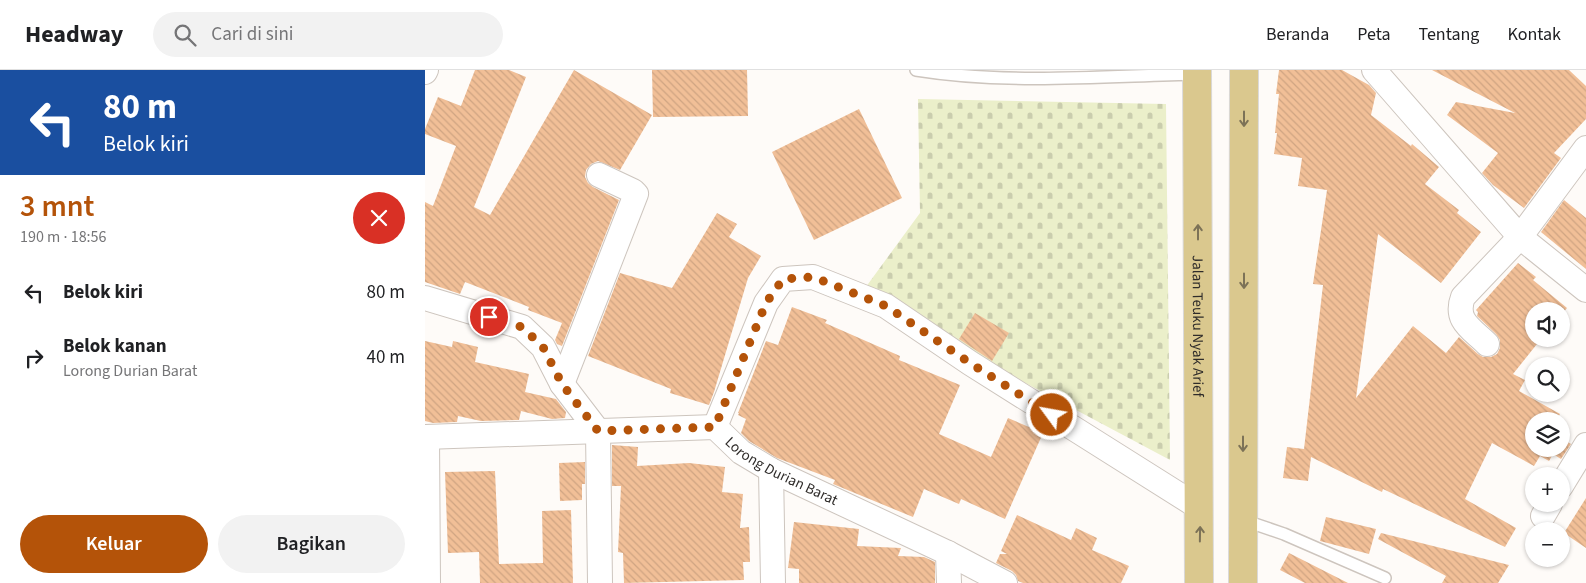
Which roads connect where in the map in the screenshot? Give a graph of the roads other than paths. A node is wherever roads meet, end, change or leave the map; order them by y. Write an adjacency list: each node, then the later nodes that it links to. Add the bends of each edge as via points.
1 (916, 70): 4 (lane, via 1023,78)
2 (1244, 70): 19 (highway, one-way to 19)
3 (1374, 70): 7 (street)
4 (1197, 72): 18 (highway, Jalan Teuku Nyak Arief, one-way to 4)
5 (1586, 148): 7 (street)
6 (599, 176): 11 (street, via 636,194)
7 (1520, 238): 8 (street); 10 (street, via 1463,298 1460,306 1461,319)
8 (1586, 290)
9 (425, 298): 11 (street, via 522,327 543,347)
10 (1487, 344)
11 (562, 384): 13 (street)
12 (715, 427): 13 (street, Lorong Durian Barat); 16 (street, Lorong Durian Barat, via 741,452); 18 (street, via 766,303 783,279 813,277 886,306)
13 (598, 431): 14 (street, Lorong Durian Barat); 23 (street)
14 (426, 437): 22 (street)
15 (1586, 445): 17 (street)
16 (771, 470): 20 (street, Lorong Durian Barat); 24 (street)
17 (1570, 471)
18 (1200, 508): 27 (highway, Jalan Teuku Nyak Arief, one-way to 18)
19 (1243, 520): 21 (lane, via 1284,534); 28 (highway)
20 (948, 553): 25 (street); 26 (street, Lorong Durian Barat)
21 (1385, 578)
22 (428, 583)
23 (600, 583)
24 (773, 583)
25 (949, 583)
26 (1005, 583)
27 (1199, 583)
28 (1243, 583)

